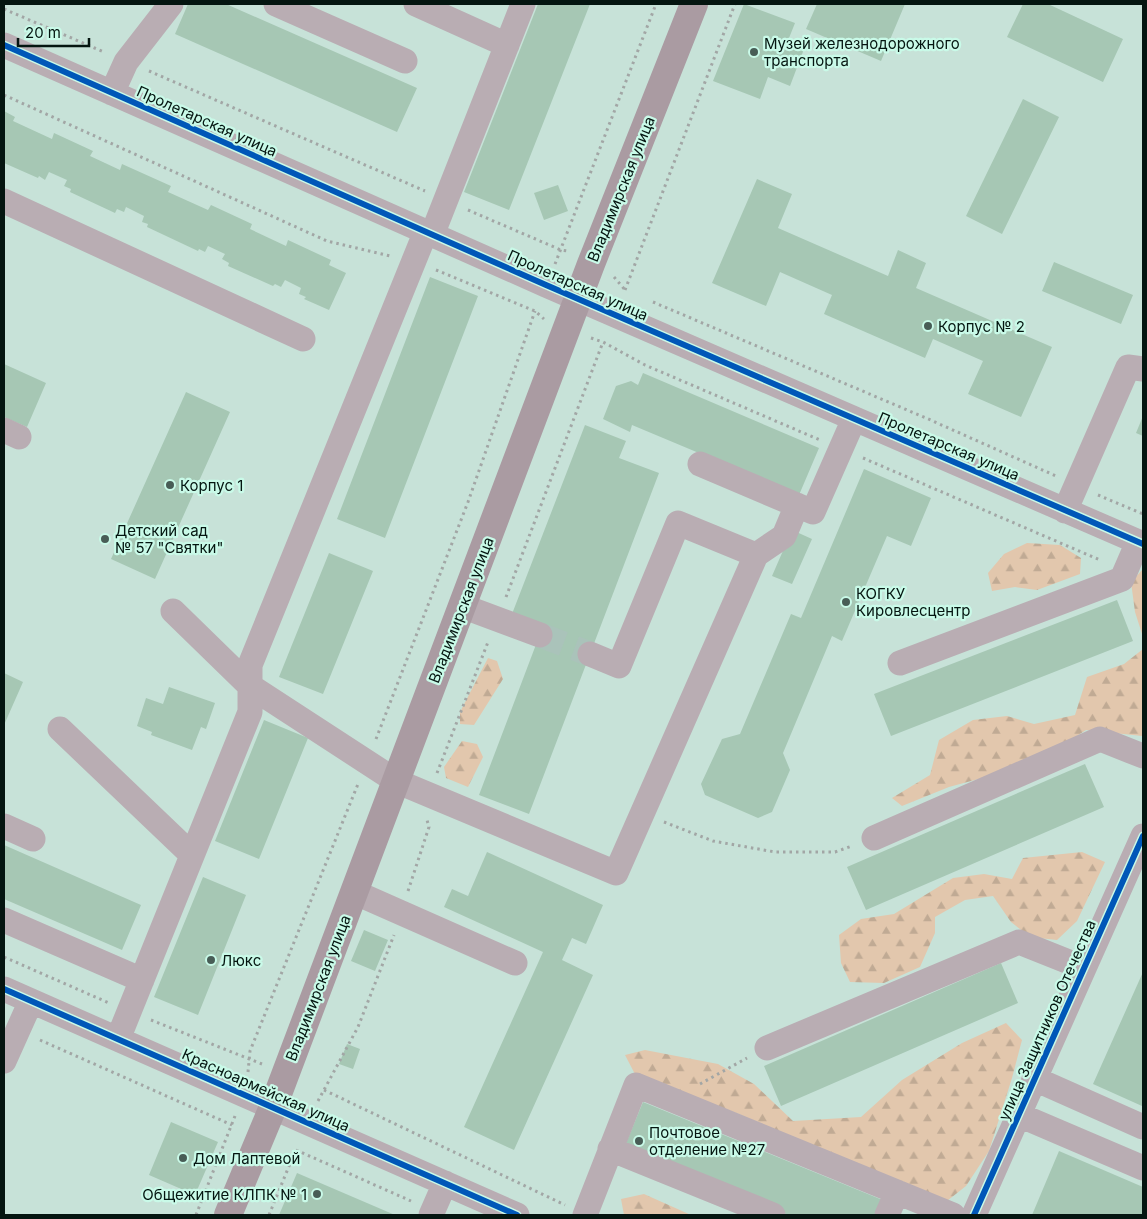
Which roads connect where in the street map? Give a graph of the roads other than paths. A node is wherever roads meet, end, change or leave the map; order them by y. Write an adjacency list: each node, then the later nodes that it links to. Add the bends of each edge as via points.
1 (171, 4): 9 (street, via 126,62)
2 (276, 4): 8 (street)
3 (416, 4): 7 (street)
4 (523, 4): 7 (street)
5 (694, 4): 12 (main road, Владимирская улица)
6 (4, 45): 9 (street, Пролетарская улица)
7 (507, 45): 11 (street, via 446,200)
8 (405, 61)
9 (112, 93): 11 (street, Пролетарская улица)
10 (4, 201): 13 (street)
11 (429, 233): 12 (street, Пролетарская улица); 26 (street, via 414,261 250,665)
12 (578, 299): 15 (street, Пролетарская улица); 21 (main road, Владимирская улица)
13 (303, 339)
14 (1143, 369): 18 (street, via 1128,367)
15 (854, 419): 17 (street, via 813,512); 18 (street, Пролетарская улица)
16 (700, 464): 17 (street)
17 (796, 505): 20 (street, via 784,536)
18 (1065, 510): 19 (street, Пролетарская улица)
19 (1140, 543): 25 (street, via 1122,579)
20 (756, 556): 24 (street, via 678,524 619,666); 29 (street, via 616,873)
21 (462, 606): 23 (street); 29 (main road, Владимирская улица)
22 (173, 610): 26 (street)
23 (540, 635)
24 (590, 654)
25 (900, 663)
26 (250, 686): 29 (street); 34 (street, via 250,712)
27 (60, 729): 34 (street)
28 (1143, 756): 32 (street, via 1100,739)
29 (396, 781): 35 (main road, Владимирская улица)
30 (4, 826): 33 (street)
31 (1143, 836): 38 (street, улица Защитников Отечества)
32 (874, 838)
33 (34, 839)
34 (192, 855): 39 (street)
35 (354, 892): 37 (street); 46 (main road, Владимирская улица)
36 (4, 920): 39 (street)
37 (515, 963)
38 (1084, 968): 43 (street, via 1019,942); 45 (street, улица Защитников Отечества)
39 (142, 980): 42 (street)
40 (4, 989): 41 (street, Красноармейская улица)
41 (31, 1001): 42 (street, Красноармейская улица); 44 (street)
42 (118, 1039): 46 (street, Красноармейская улица)
43 (768, 1048)
44 (4, 1061)
45 (1035, 1079): 47 (street, улица Защитников Отечества); 48 (street)
46 (273, 1107): 51 (street, Красноармейская улица); 54 (main road, Владимирская улица)
47 (1019, 1115): 50 (street); 60 (street, улица Защитников Отечества)
48 (1143, 1127)
49 (610, 1149): 52 (street, via 636,1085); 56 (street); 57 (street)
50 (1143, 1168)
51 (445, 1183): 53 (street); 55 (street, Красноармейская улица)
52 (897, 1192): 58 (street); 59 (street)
53 (432, 1213)
54 (228, 1215)
55 (517, 1215)
56 (585, 1215)
57 (773, 1215)
58 (887, 1215)
59 (953, 1215)
60 (974, 1215)

